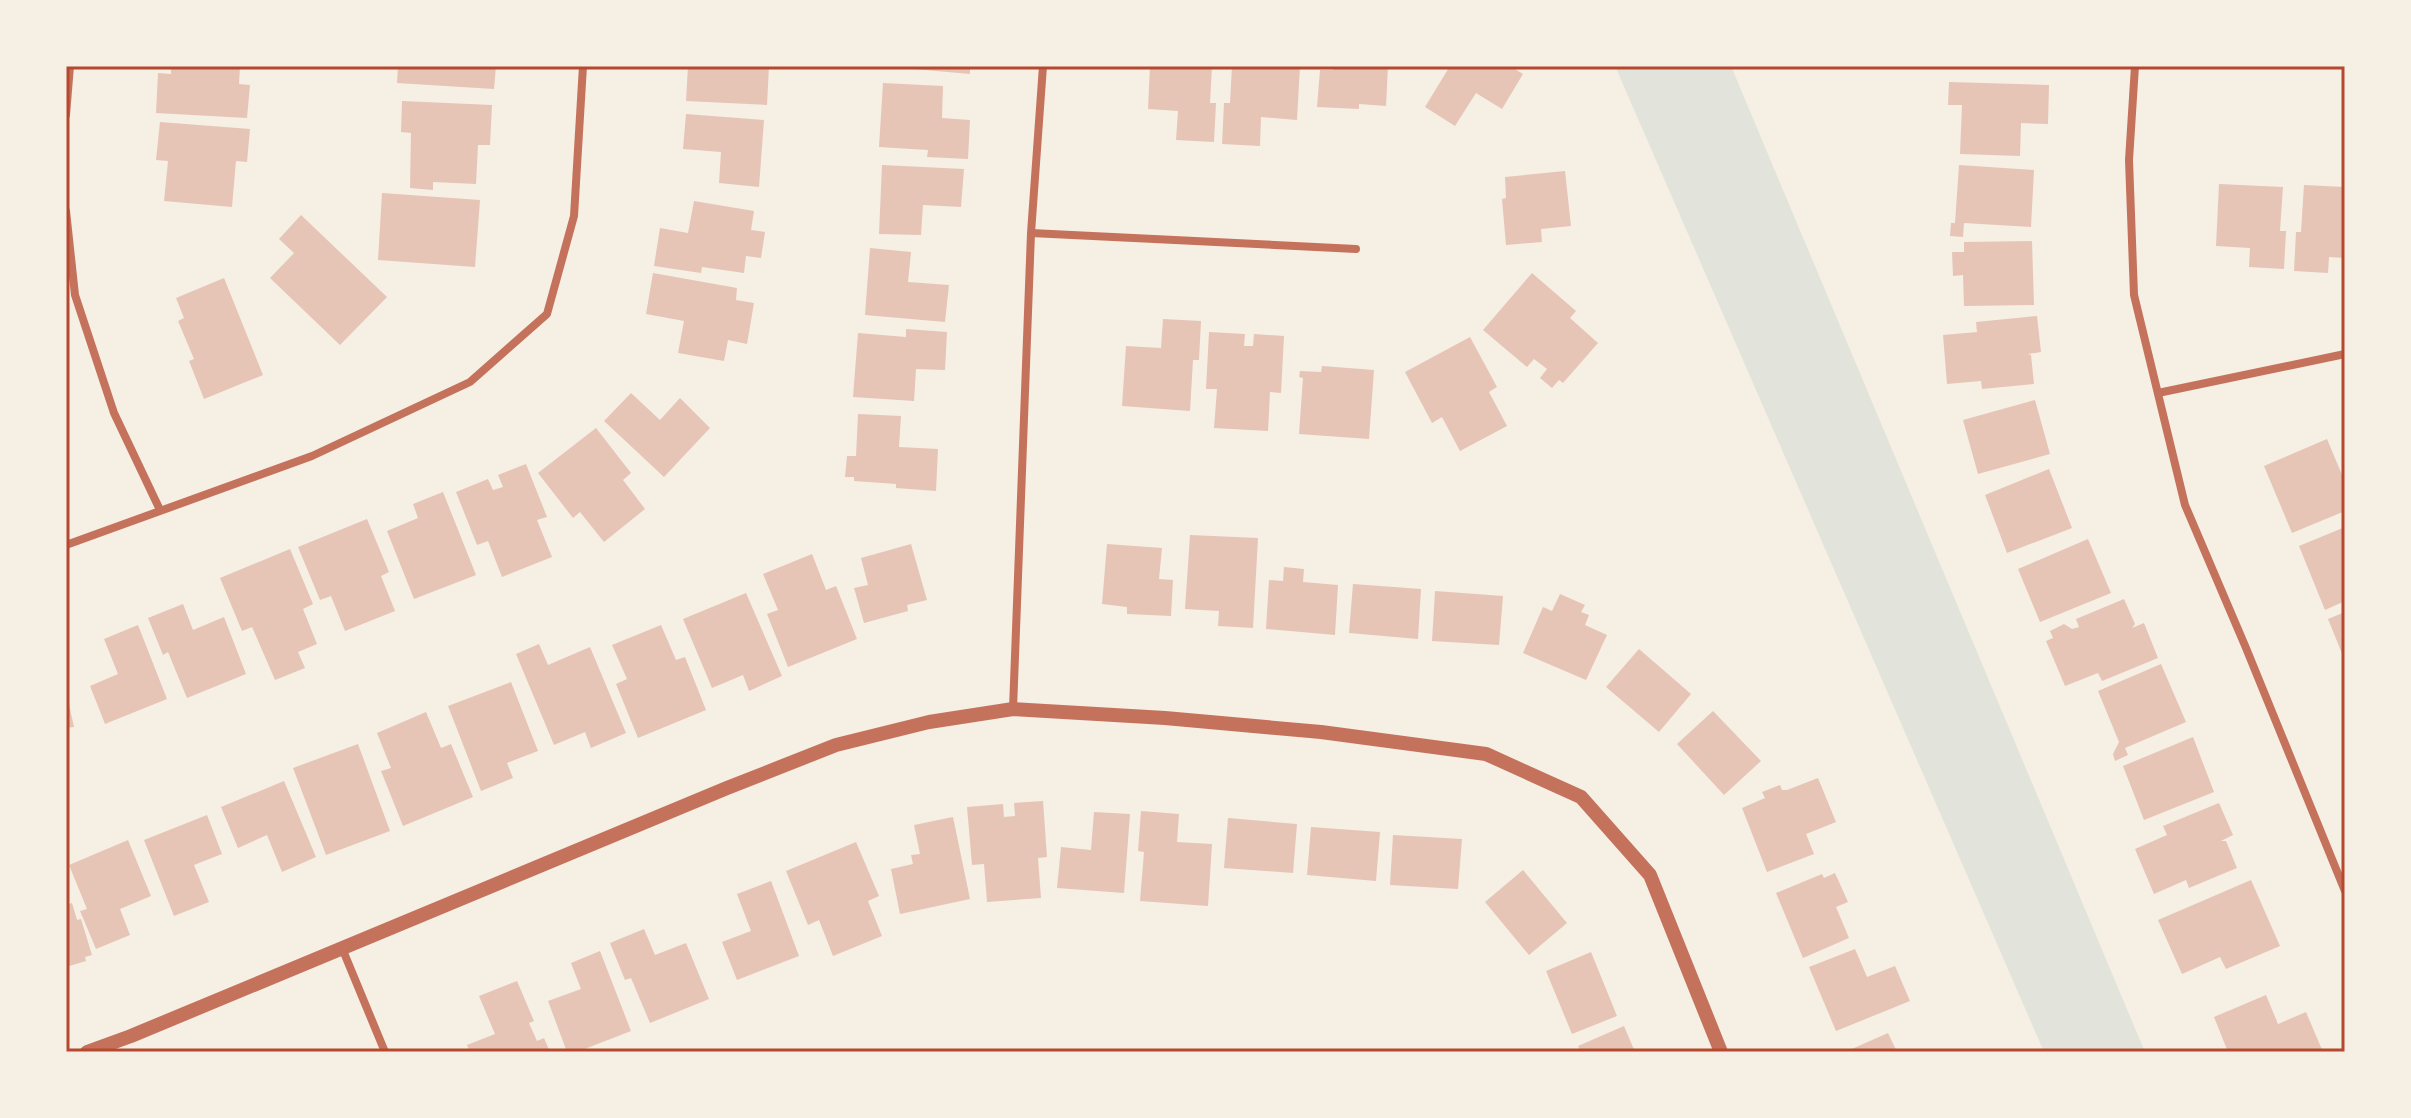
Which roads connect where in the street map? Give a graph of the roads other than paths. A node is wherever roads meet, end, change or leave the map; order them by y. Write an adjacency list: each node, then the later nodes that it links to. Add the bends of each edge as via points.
1 (70, 66): 5 (street)
2 (583, 66): 11 (street, via 574,216 547,314 470,382 312,456)
3 (1043, 66): 7 (street)
4 (2135, 66): 10 (street, via 2129,160 2134,295)
5 (66, 115)
6 (66, 211): 11 (street, via 75,295 114,413)
7 (1031, 233): 8 (street); 13 (street)
8 (1356, 249)
9 (2345, 354): 10 (street)
10 (2158, 393): 14 (street, via 2185,505)
11 (160, 510): 12 (street)
12 (66, 545)
13 (1013, 709): 15 (street, via 929,722 836,745); 18 (street, via 1321,732 1486,754 1581,797 1650,875)
14 (2345, 891)
15 (342, 948): 16 (street); 17 (street)
16 (87, 1052)
17 (385, 1052)
18 (1721, 1052)

